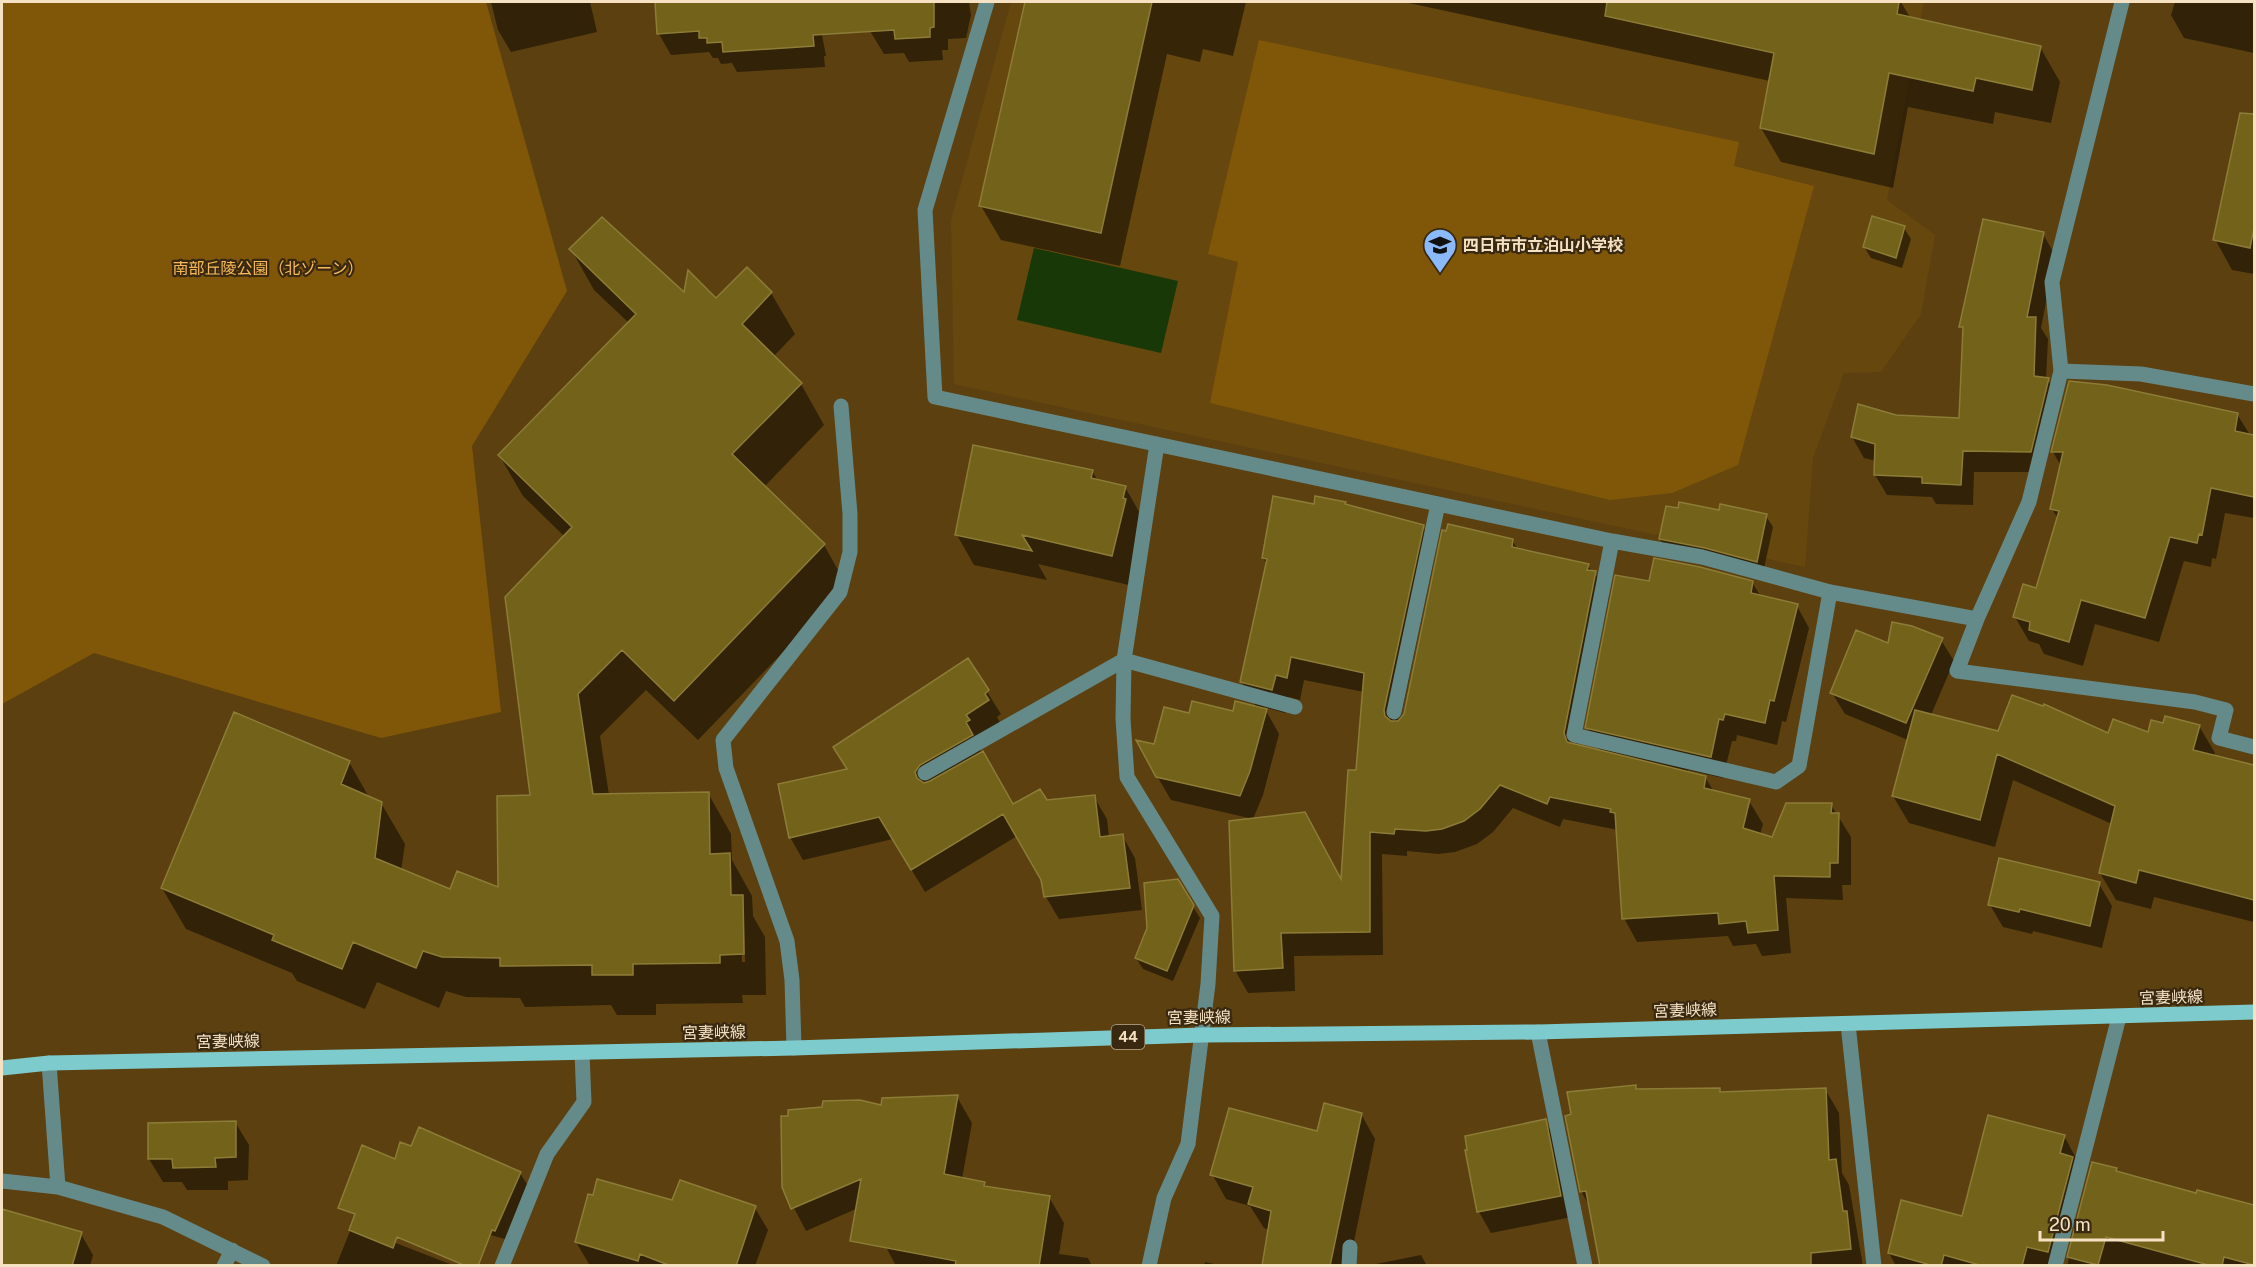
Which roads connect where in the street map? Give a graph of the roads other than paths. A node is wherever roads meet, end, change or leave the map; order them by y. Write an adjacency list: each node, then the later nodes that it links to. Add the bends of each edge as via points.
1 (987, 2): 6 (street, via 925,210 935,397)
2 (2122, 2): 3 (street, via 2052,282)
3 (2061, 371): 4 (street, via 2141,374); 10 (street, via 2029,502)
4 (2254, 394)
5 (841, 406): 21 (street, via 850,552 840,592 723,740 726,768 786,941 792,980)
6 (1157, 444): 7 (street); 11 (street)
7 (1438, 504): 8 (street); 13 (street)
8 (1612, 541): 9 (street, via 1702,557); 9 (street, via 1574,735 1776,782 1799,766)
9 (1830, 592): 10 (street)
10 (1977, 619): 14 (street, via 1957,670 2226,710 2219,738)
11 (1124, 660): 12 (street); 15 (street); 20 (street, via 1127,777 1212,915)
12 (1295, 707)
13 (1394, 712)
14 (2254, 747)
15 (925, 773)
16 (2254, 1012): 17 (main road, 宮妻峡線 / 44)
17 (2118, 1017): 18 (main road, 宮妻峡線 / 44); 36 (street)
18 (1848, 1024): 19 (main road, 宮妻峡線 / 44); 35 (street)
19 (1538, 1032): 20 (main road, 宮妻峡線 / 44); 34 (street)
20 (1202, 1035): 21 (main road, 宮妻峡線 / 44); 32 (street, via 1188,1144 1164,1198)
21 (794, 1048): 22 (main road, 宮妻峡線 / 44)
22 (582, 1053): 23 (main road, 宮妻峡線 / 44); 31 (street, via 584,1102 547,1154)
23 (49, 1063): 24 (main road, 宮妻峡線 / 44); 26 (street)
24 (2, 1068)
25 (2, 1181): 26 (street)
26 (58, 1187): 28 (street, via 163,1217)
27 (1350, 1247): 33 (street)
28 (232, 1250): 29 (street); 30 (street)
29 (224, 1266)
30 (263, 1266)
31 (502, 1266)
32 (1149, 1266)
33 (1349, 1266)
34 (1585, 1266)
35 (1874, 1266)
36 (2055, 1266)

